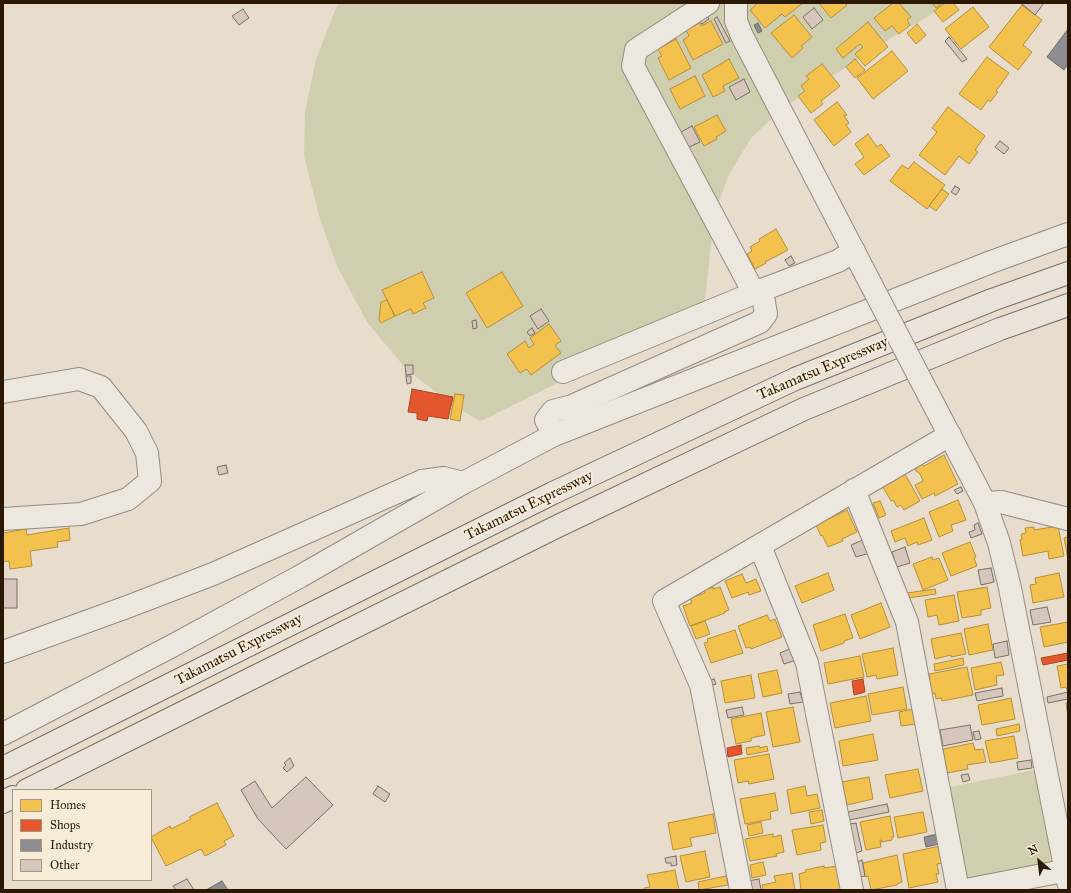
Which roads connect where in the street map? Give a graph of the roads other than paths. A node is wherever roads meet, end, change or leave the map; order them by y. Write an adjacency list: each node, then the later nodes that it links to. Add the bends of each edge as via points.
1 (708, 3): 6 (street, via 636,50 633,66)
2 (736, 3): 4 (street, via 736,21 742,36)
3 (1068, 234): 10 (street)
4 (859, 260): 6 (street, via 838,261); 11 (street, bridge)
5 (1068, 273): 20 (highway, Takamatsu Expressway, via 992,300 795,379 560,489)
6 (758, 291): 8 (street); 10 (street, via 766,314 760,322 572,406 553,411 546,420)
7 (1068, 305): 21 (highway, Takamatsu Expressway, via 1000,329 804,409 558,526)
8 (563, 372)
9 (3, 392): 15 (street, via 79,379 101,387 136,431 147,453 150,481 128,499 81,514)
10 (554, 435): 12 (street)
11 (950, 435): 13 (street); 14 (street)
12 (463, 483): 18 (street, via 444,478 422,481 213,574); 19 (street, via 299,577)
13 (854, 490): 17 (street); 27 (street, via 907,622)
14 (985, 503): 16 (street, via 1002,502); 24 (street, via 999,543 1010,588)
15 (3, 519)
16 (1068, 519)
17 (760, 546): 25 (street, via 664,600 701,685); 26 (street, via 807,663)
18 (3, 652)
19 (3, 734)
20 (3, 768)
21 (29, 789)
22 (12, 798): 23 (highway)
23 (3, 802)
24 (1067, 874): 28 (street)
25 (741, 890)
26 (852, 890)
27 (958, 890)
28 (966, 890)

